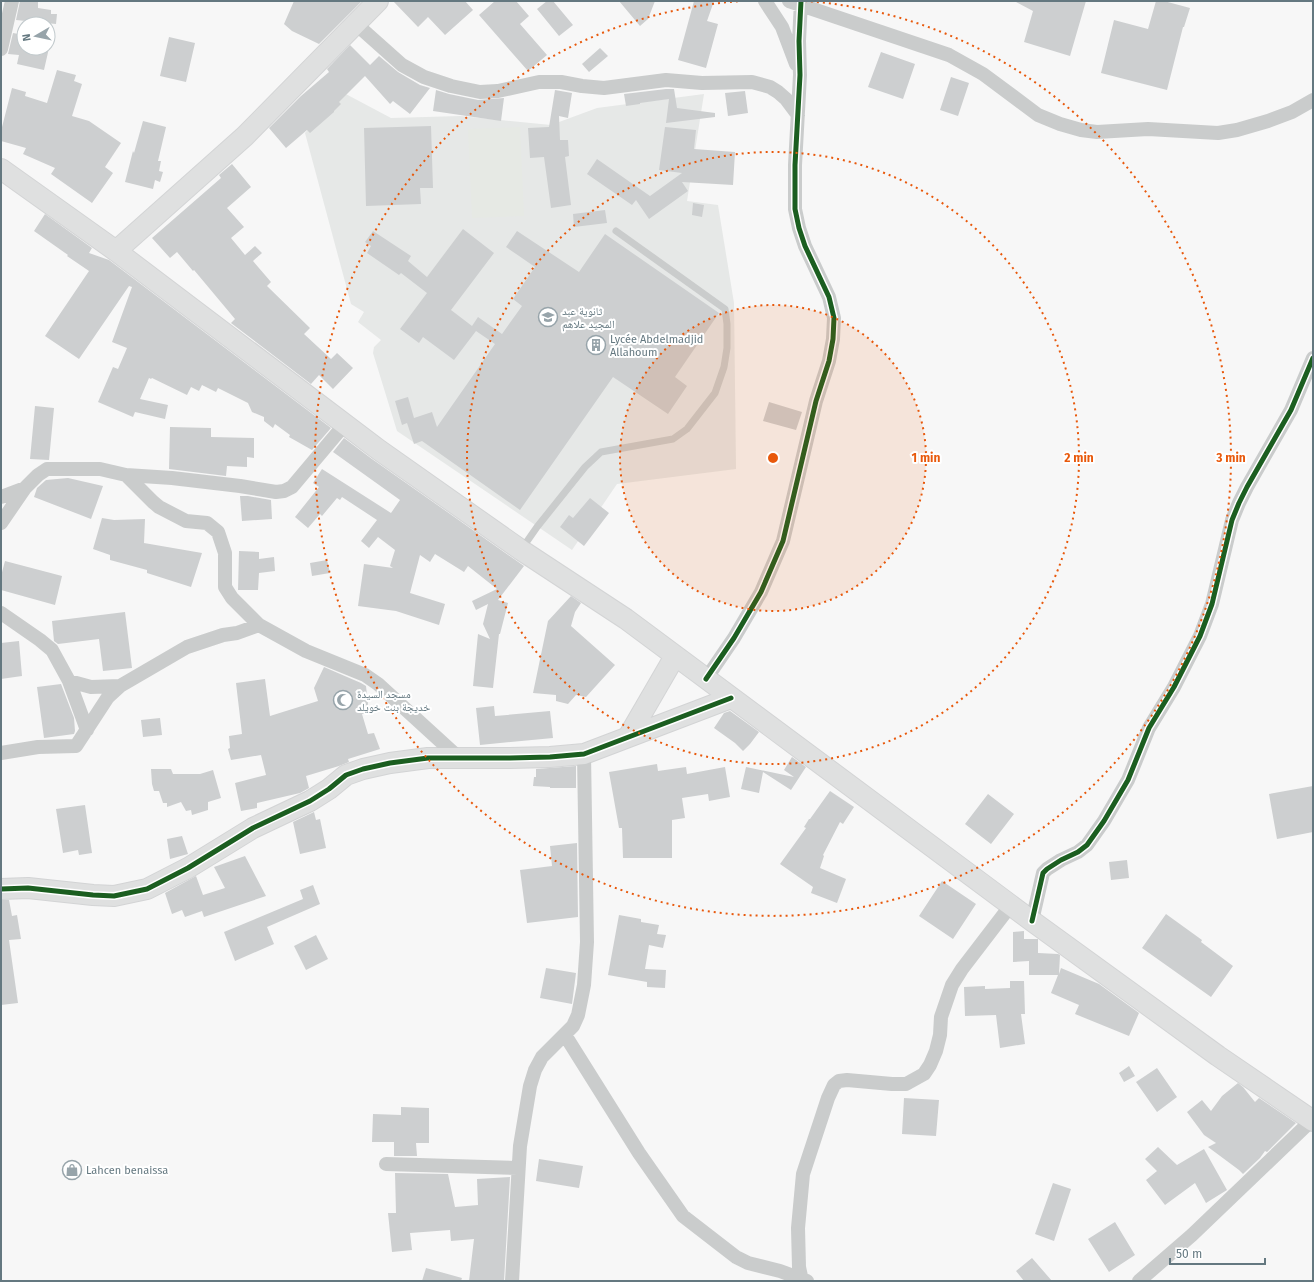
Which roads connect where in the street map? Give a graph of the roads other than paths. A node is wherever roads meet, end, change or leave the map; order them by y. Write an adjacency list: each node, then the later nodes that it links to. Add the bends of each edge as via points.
1 (12, 1): 6 (street)
2 (378, 1): 5 (main road)
3 (765, 1): 7 (street, via 782,27)
4 (797, 2): 7 (street); 8 (street, via 949,55 983,74 1038,115 1081,130 1097,132 1148,129 1218,133 1268,121)
5 (356, 24): 9 (street, via 402,65 424,77 473,91 498,91 539,82 561,82 604,88 666,80 702,83 752,82 778,92); 12 (main road, via 245,136)
6 (1, 48)
7 (800, 75): 9 (street)
8 (1313, 100)
9 (798, 115): 23 (street, via 795,209 805,246 829,297 834,318 833,339 783,541 761,592)
10 (1, 169): 12 (main road)
11 (616, 230): 19 (lane, via 725,309 727,348 724,367 715,393 687,429 673,440 600,452 585,467)
12 (116, 251): 14 (main road)
13 (1313, 358): 34 (street, via 1291,410 1247,487 1232,520 1212,604 1200,636 1149,728 1128,780 1104,821 1083,848 1043,873)
14 (345, 424): 15 (street, via 292,487 284,491); 19 (main road)
15 (126, 474): 16 (street, via 100,469 52,468 38,475); 21 (street, via 160,507 186,521 207,523 218,532 225,553 225,587 232,598)
16 (25, 488): 17 (street); 18 (street)
17 (1, 496)
18 (1, 523)
19 (521, 550): 22 (main road, via 626,619)
20 (1, 614): 24 (street, via 52,650)
21 (259, 625): 25 (street, via 187,647); 31 (street, via 306,651 365,675)
22 (675, 656): 23 (main road); 28 (main road)
23 (706, 679): 26 (main road)
24 (69, 681): 25 (street, via 91,687); 27 (street)
25 (120, 686): 27 (street, via 108,697)
26 (731, 698): 28 (main road); 33 (main road)
27 (86, 730): 29 (street, via 78,743 72,747 38,747)
28 (628, 737): 30 (main road)
29 (1, 753)
30 (584, 754): 31 (main road, via 542,758); 35 (street, via 587,942 584,985 578,1016)
31 (459, 758): 32 (main road, via 428,758 390,763 346,775 310,801 253,828 148,889 114,896 28,888)
32 (1, 889)
33 (1011, 905): 34 (main road); 39 (street, via 952,985 941,1017 936,1050 924,1074 906,1084 847,1080 834,1085 803,1174 798,1228 799,1267)
34 (1032, 921): 36 (main road, via 1218,1056)
35 (565, 1035): 38 (street, via 542,1057 535,1070 530,1086); 39 (street, via 639,1153 683,1216 736,1257)
36 (1312, 1120): 41 (street, via 1192,1235)
37 (386, 1164): 38 (street)
38 (518, 1168): 40 (street)
39 (804, 1280)
40 (512, 1281)
41 (1139, 1281)

